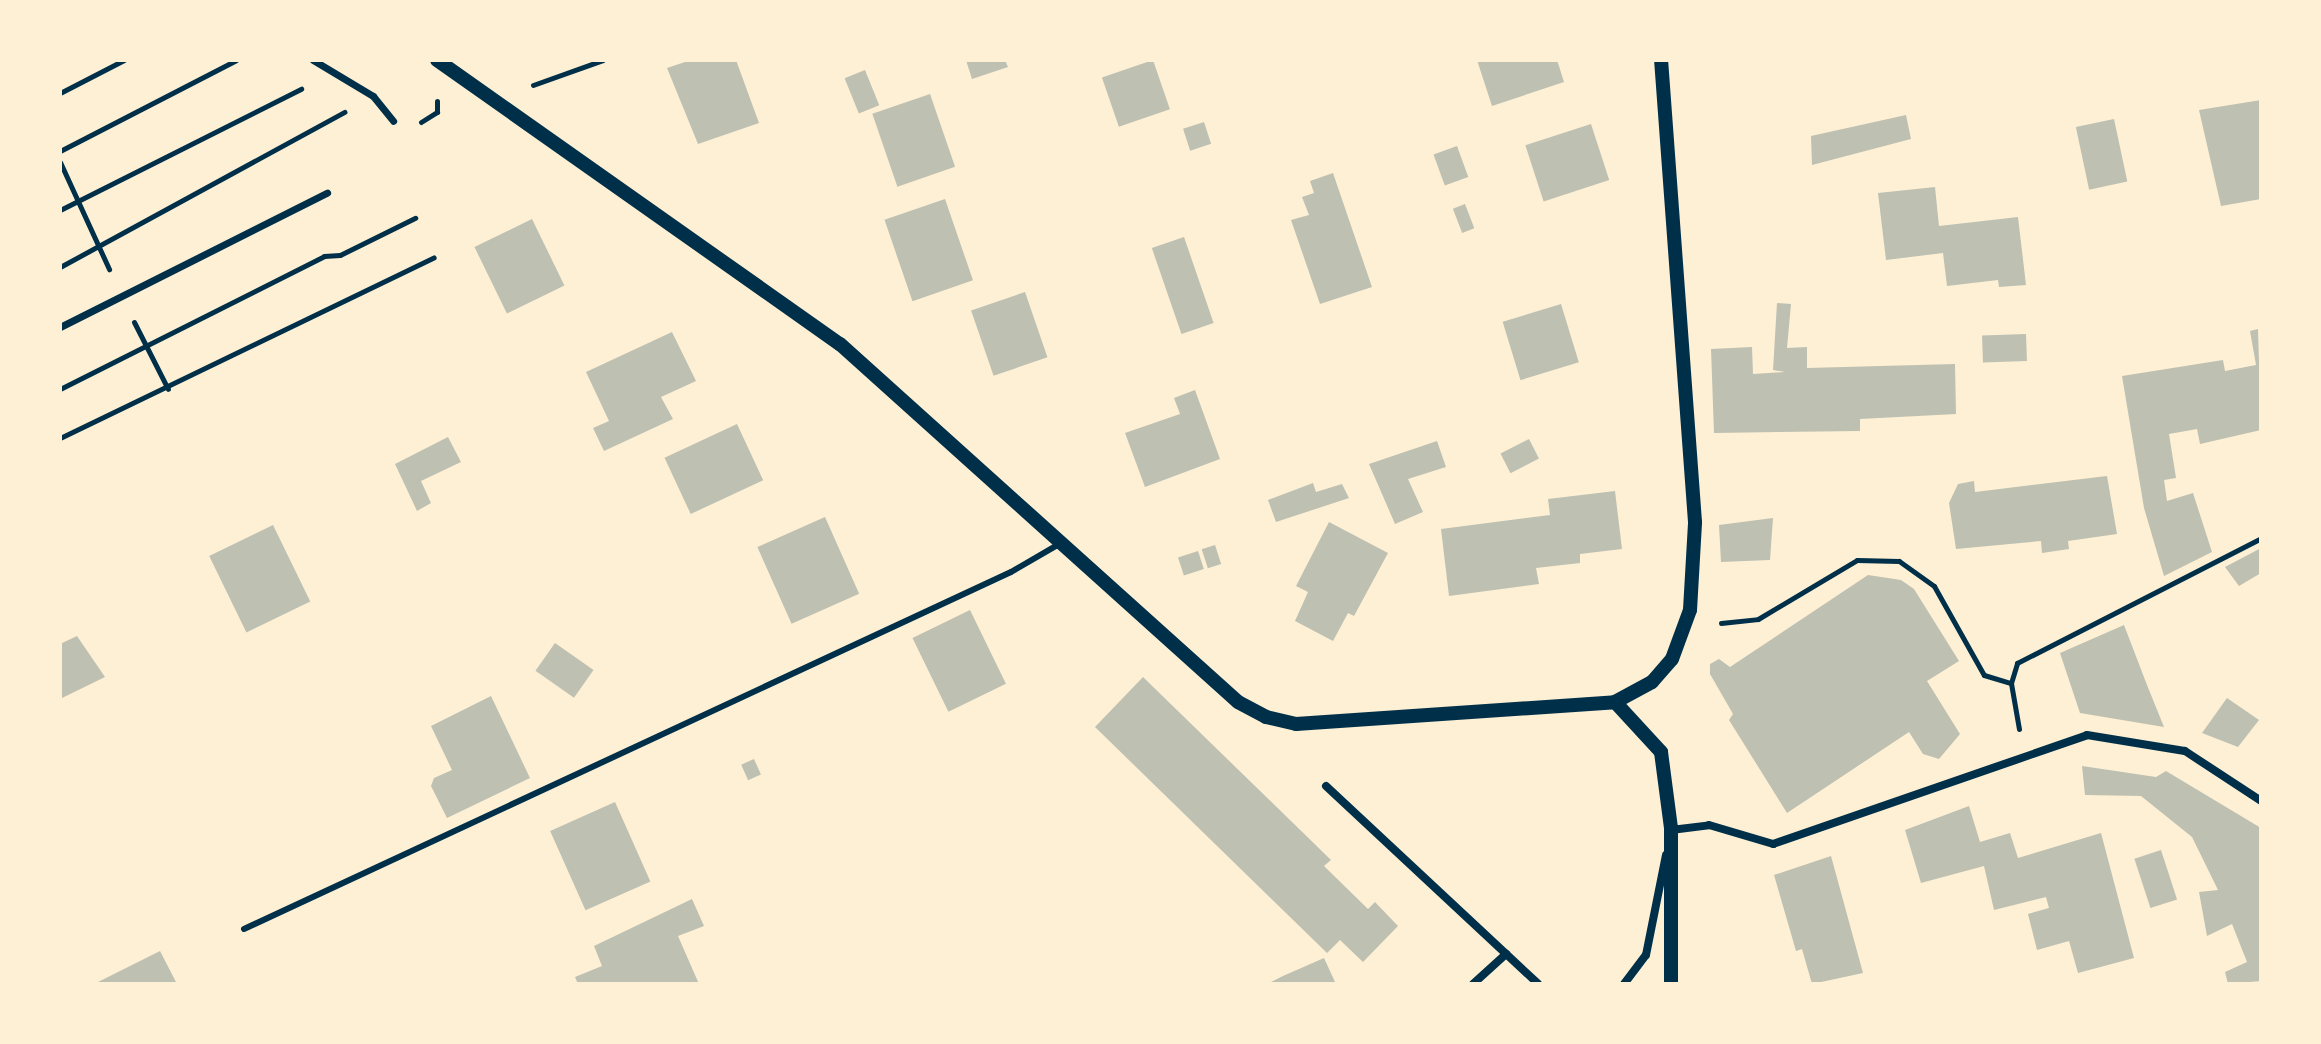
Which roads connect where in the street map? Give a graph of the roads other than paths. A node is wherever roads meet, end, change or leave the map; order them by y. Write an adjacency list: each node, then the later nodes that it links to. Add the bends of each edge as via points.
1 (313, 60): 4 (street, via 373,96)
2 (437, 60): 7 (street, via 840,344)
3 (1661, 60): 8 (street, via 1695,522 1685,626 1672,659 1652,682)
4 (393, 121)
5 (327, 193): 6 (street)
6 (60, 327)
7 (1061, 543): 8 (street, via 1238,702 1266,717 1296,724); 12 (lane, via 1011,572)
8 (1615, 702): 11 (street, via 1661,752)
9 (1326, 786): 13 (street)
10 (2261, 801): 11 (street, via 2185,751 2087,735 1773,844 1709,825)
11 (1671, 828): 16 (street, via 1646,955); 17 (street)
12 (244, 929)
13 (1506, 954): 14 (street); 15 (street)
14 (1473, 984)
15 (1538, 984)
16 (1624, 984)
17 (1671, 984)

